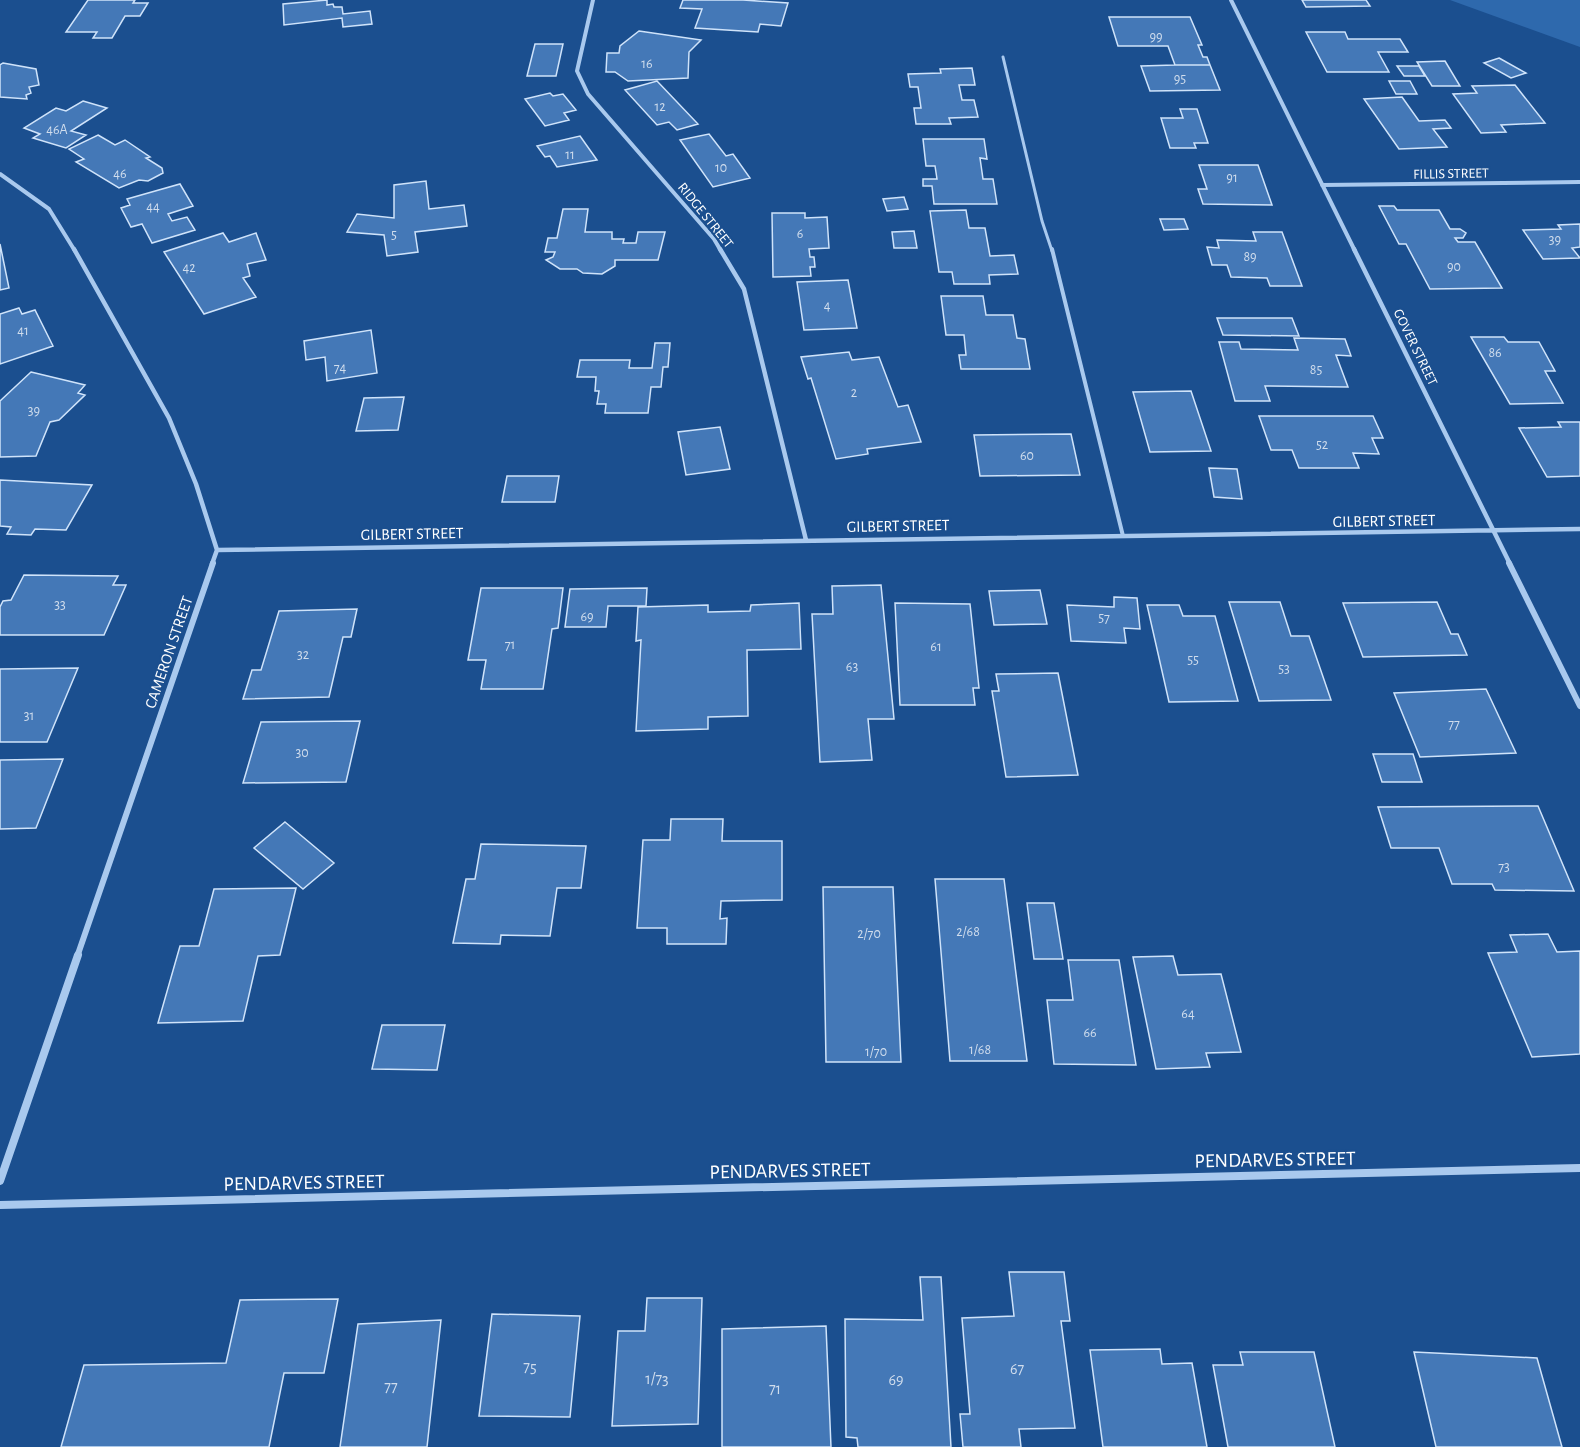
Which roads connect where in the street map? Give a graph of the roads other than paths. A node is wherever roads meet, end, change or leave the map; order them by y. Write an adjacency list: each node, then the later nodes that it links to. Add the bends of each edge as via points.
1 (593, 0): 10 (street, RIDGE STREET, via 577,71 588,94 714,239 744,289)
2 (1231, 0): 6 (street, GOVER STREET)
3 (1003, 57): 9 (lane)
4 (0, 174): 11 (street, via 49,209 93,280 169,418)
5 (1580, 182): 6 (street, FILLIS STREET)
6 (1322, 185): 8 (street, GOVER STREET)
7 (1580, 530): 8 (street, GILBERT STREET)
8 (1494, 532): 9 (street, GILBERT STREET); 12 (street, GOVER STREET)
9 (1123, 536): 10 (street, GILBERT STREET)
10 (806, 540): 11 (street, GILBERT STREET)
11 (217, 550): 14 (street, CAMERON STREET)
12 (1580, 706)
13 (1580, 1168): 15 (street, PENDARVES STREET)
14 (0, 1181)
15 (0, 1205)

